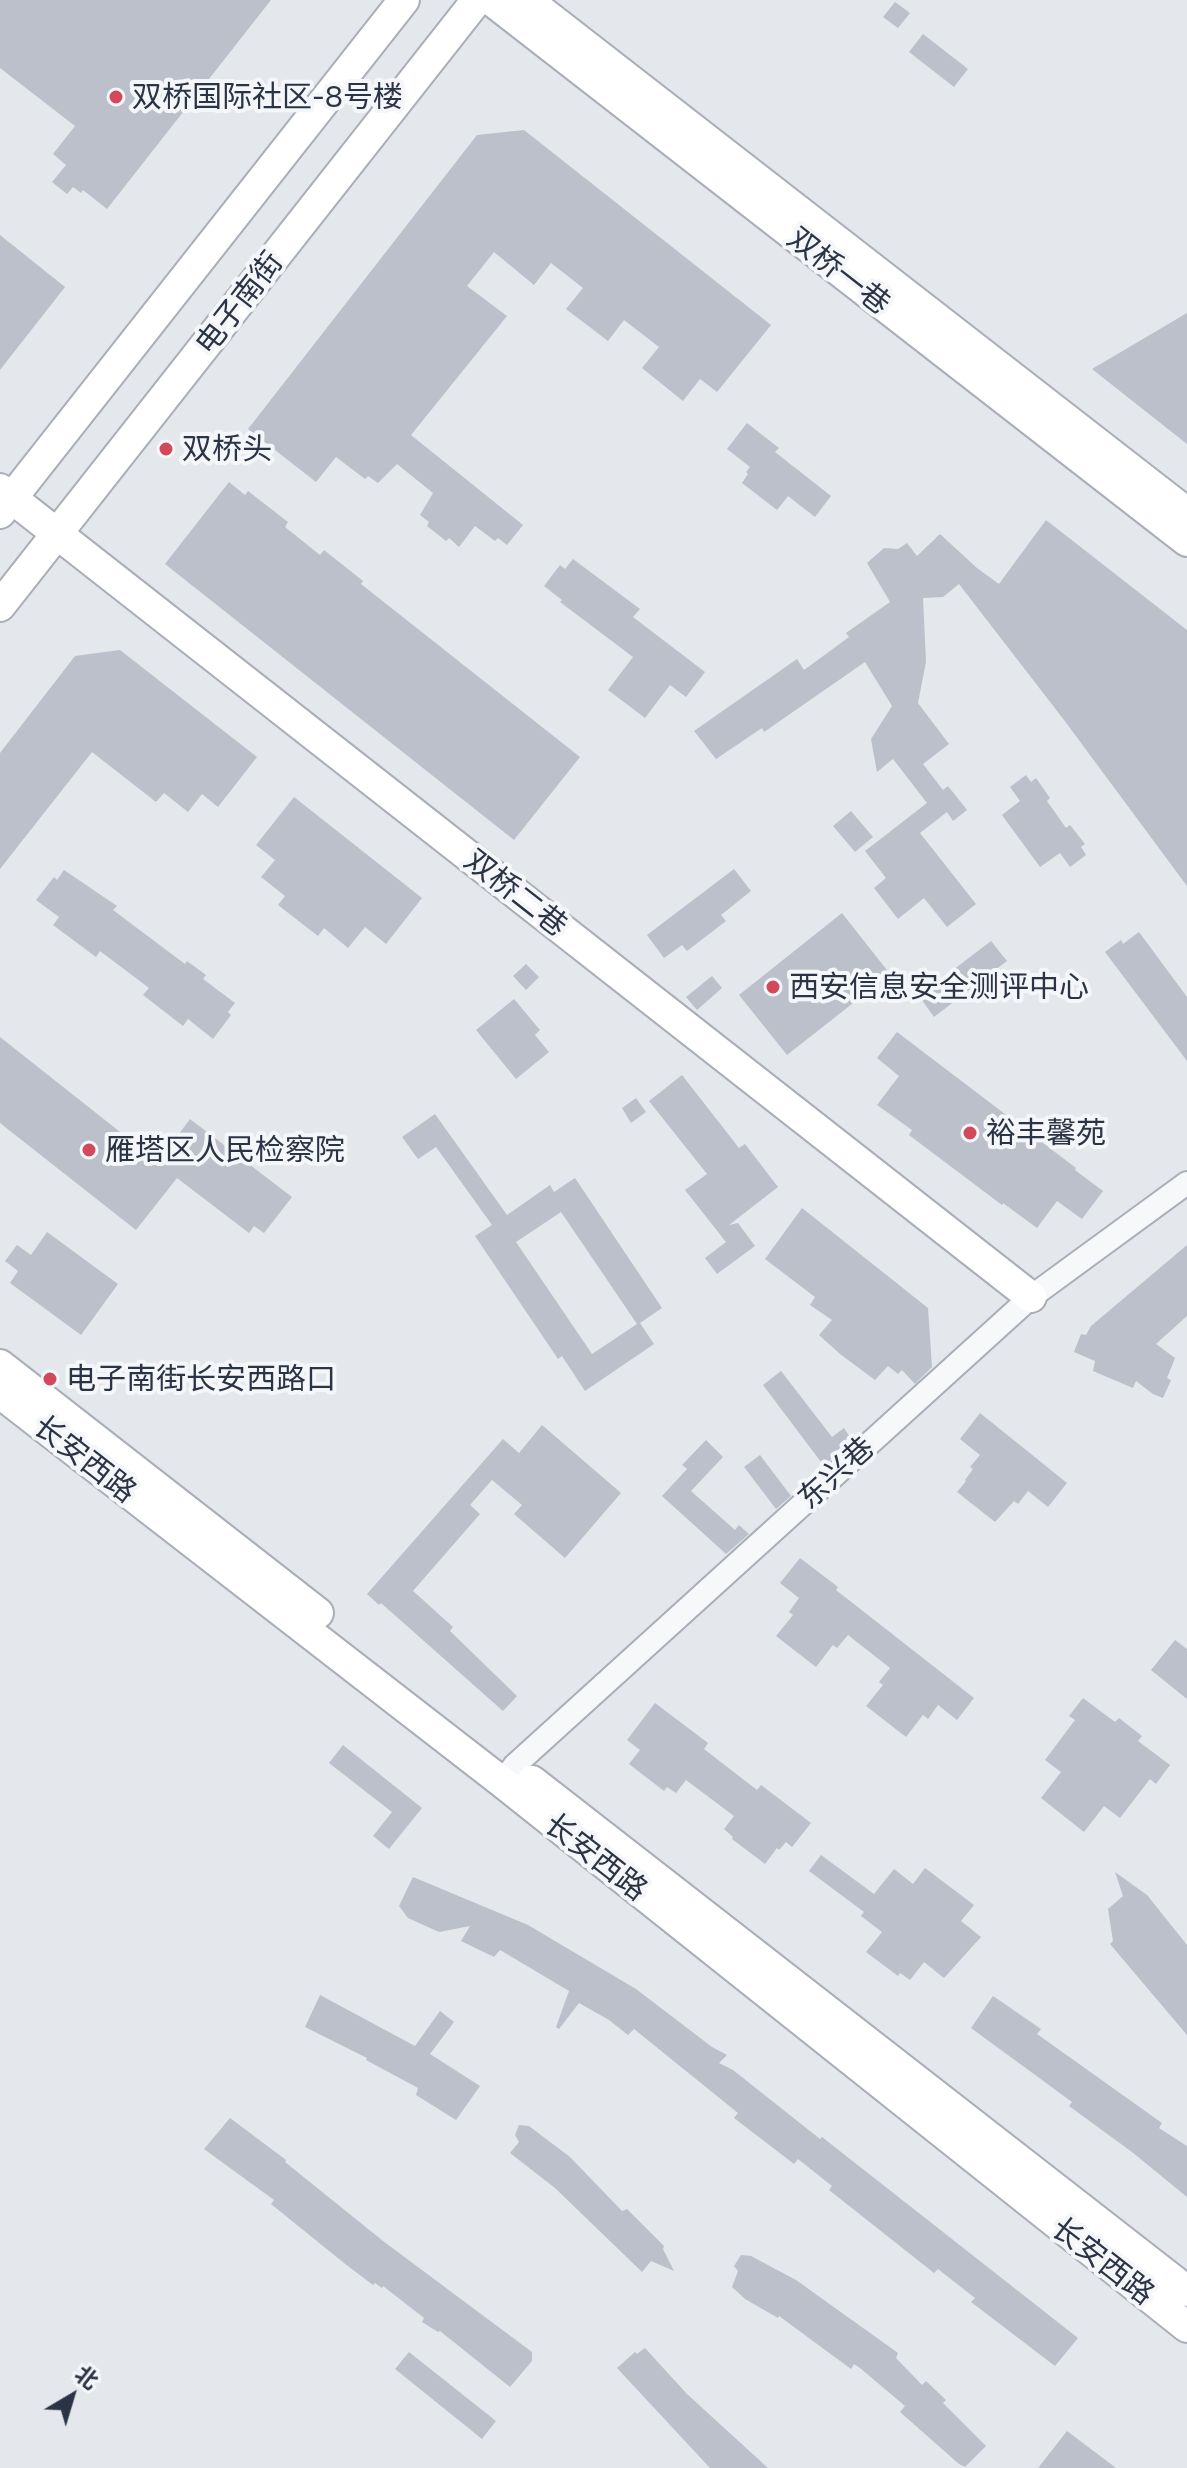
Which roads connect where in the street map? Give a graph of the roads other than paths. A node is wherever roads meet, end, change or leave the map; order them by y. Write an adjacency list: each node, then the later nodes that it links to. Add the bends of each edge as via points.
1 (404, 0): 5 (main road, 电子南街)
2 (477, 0): 7 (main road, 电子南街)
3 (491, 0): 8 (main road, 双桥一巷)
4 (527, 0): 6 (main road, 双桥一巷)
5 (4, 500): 7 (main road, 双桥二巷)
6 (1187, 513)
7 (57, 534): 9 (main road, 电子南街); 11 (main road, 双桥二巷)
8 (1187, 541)
9 (0, 606)
10 (1187, 1183): 11 (street, 东兴巷)
11 (1031, 1297): 14 (street, 东兴巷)
12 (0, 1365): 14 (main road, 长安西路)
13 (0, 1393): 14 (main road, 长安西路)
14 (508, 1774): 15 (main road, 长安西路); 16 (main road, 长安西路)
15 (1187, 2291)
16 (1187, 2327)

